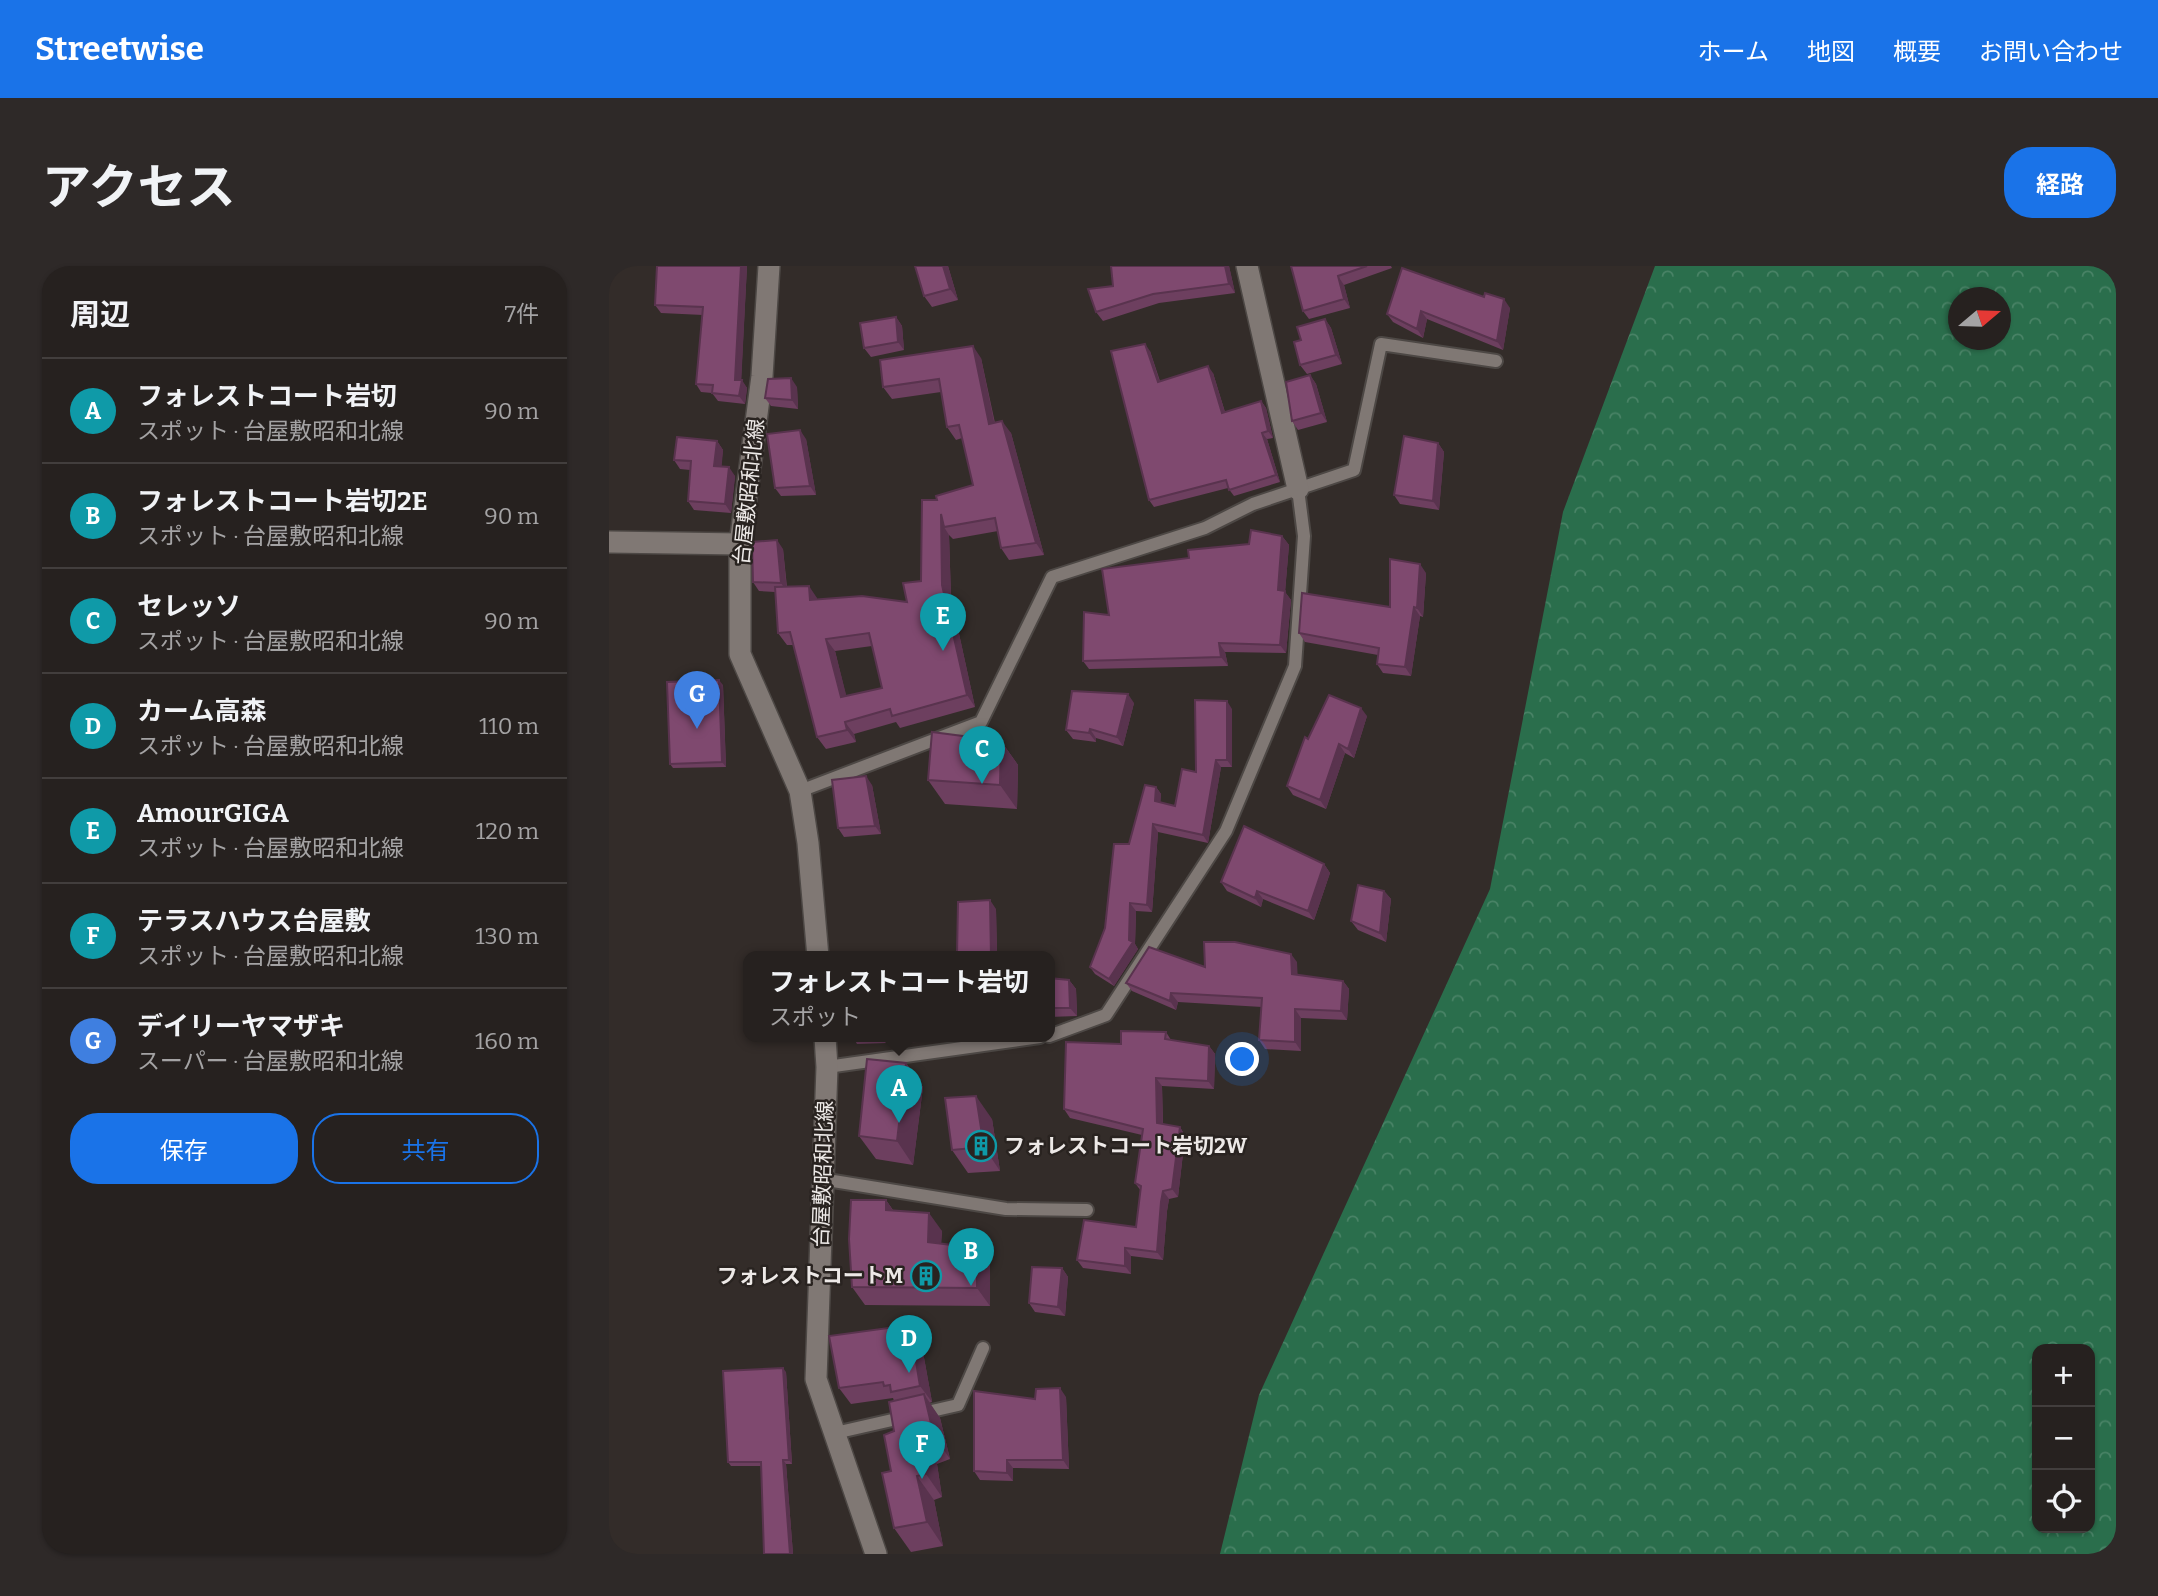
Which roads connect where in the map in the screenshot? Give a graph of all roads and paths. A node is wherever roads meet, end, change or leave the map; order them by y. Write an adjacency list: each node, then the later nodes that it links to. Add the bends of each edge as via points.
1 (769, 266): 6 (street, 台屋敷昭和北線, via 762,376)
2 (1247, 266): 4 (street)
3 (1496, 361): 4 (lane, via 1381,344 1355,470)
4 (1298, 489): 7 (lane, via 1253,503 1205,528 1052,577 981,722); 9 (lane, via 1304,536 1295,666 1226,831 1106,1015)
5 (609, 542): 6 (street)
6 (740, 544): 7 (street, 台屋敷昭和北線, via 740,654)
7 (800, 790): 8 (street, 台屋敷昭和北線)
8 (817, 951)
9 (1055, 1034)
10 (825, 1042): 12 (street, 台屋敷昭和北線)
11 (1004, 1042): 12 (lane)
12 (827, 1067): 13 (street, 台屋敷昭和北線)
13 (821, 1179): 14 (lane, via 1006,1209); 16 (street, 台屋敷昭和北線, via 816,1379)
14 (1087, 1210)
15 (983, 1348): 16 (lane, via 958,1405)
16 (835, 1433): 17 (street, 台屋敷昭和北線)
17 (876, 1554)

